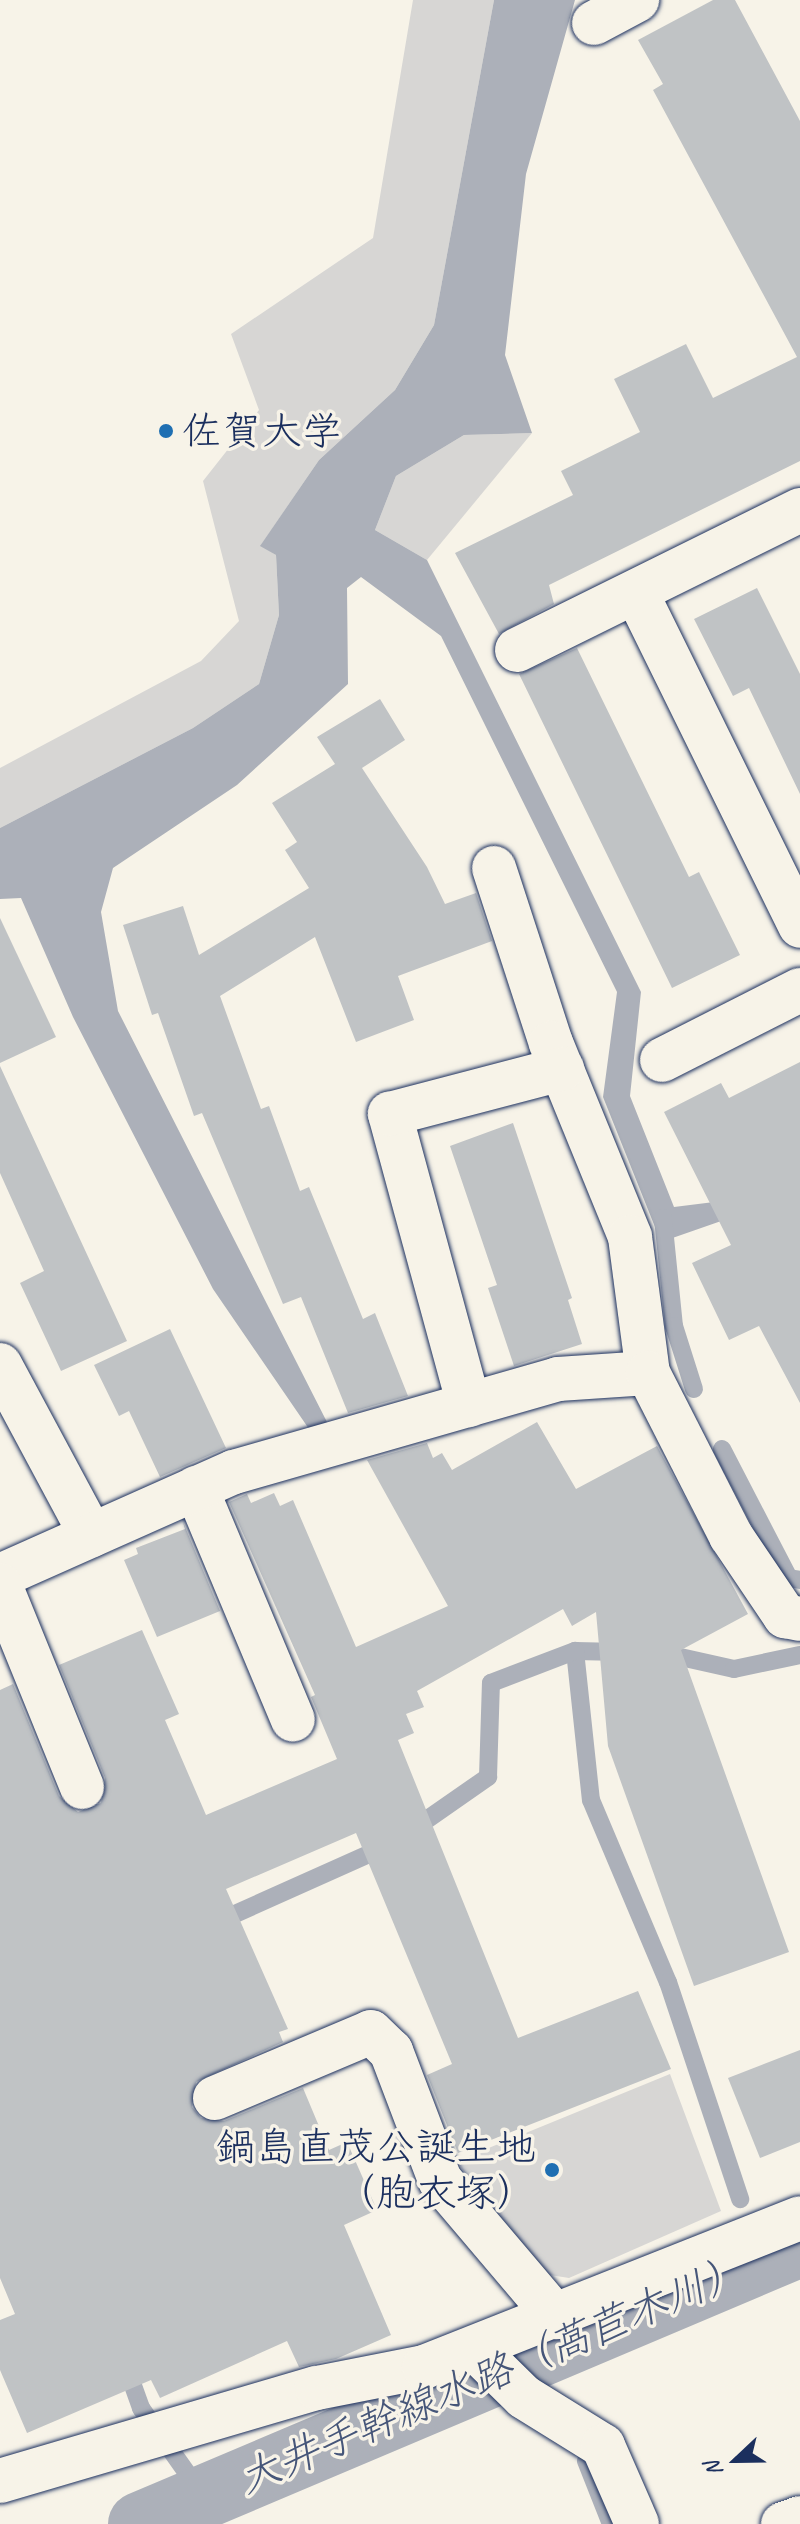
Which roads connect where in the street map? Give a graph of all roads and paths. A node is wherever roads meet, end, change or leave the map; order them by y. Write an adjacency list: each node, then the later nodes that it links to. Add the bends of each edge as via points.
1 (637, 0): 2 (street)
2 (594, 23)
3 (800, 510): 4 (street)
4 (636, 592): 5 (street); 7 (street)
5 (517, 650)
6 (494, 868): 10 (street)
7 (800, 926)
8 (800, 990): 9 (street)
9 (662, 1060)
10 (562, 1069): 12 (street, via 630,1237); 13 (street, via 390,1114)
11 (0, 1365): 15 (street)
12 (648, 1373): 13 (street, via 558,1379); 18 (street, via 731,1536 785,1616)
13 (469, 1405): 14 (street, via 234,1472)
14 (196, 1488): 15 (street); 19 (street)
15 (91, 1535): 16 (street)
16 (0, 1576)
17 (0, 1585): 20 (street)
18 (800, 1619)
19 (293, 1720)
20 (82, 1787)
21 (215, 2098): 23 (street, via 371,2032 391,2051 440,2180)
22 (800, 2218): 23 (street)
23 (556, 2317): 24 (street)
24 (476, 2350): 25 (street); 27 (street, via 524,2397 603,2446)
25 (0, 2481)
26 (800, 2518): 28 (street)
27 (637, 2524)
28 (783, 2524)

